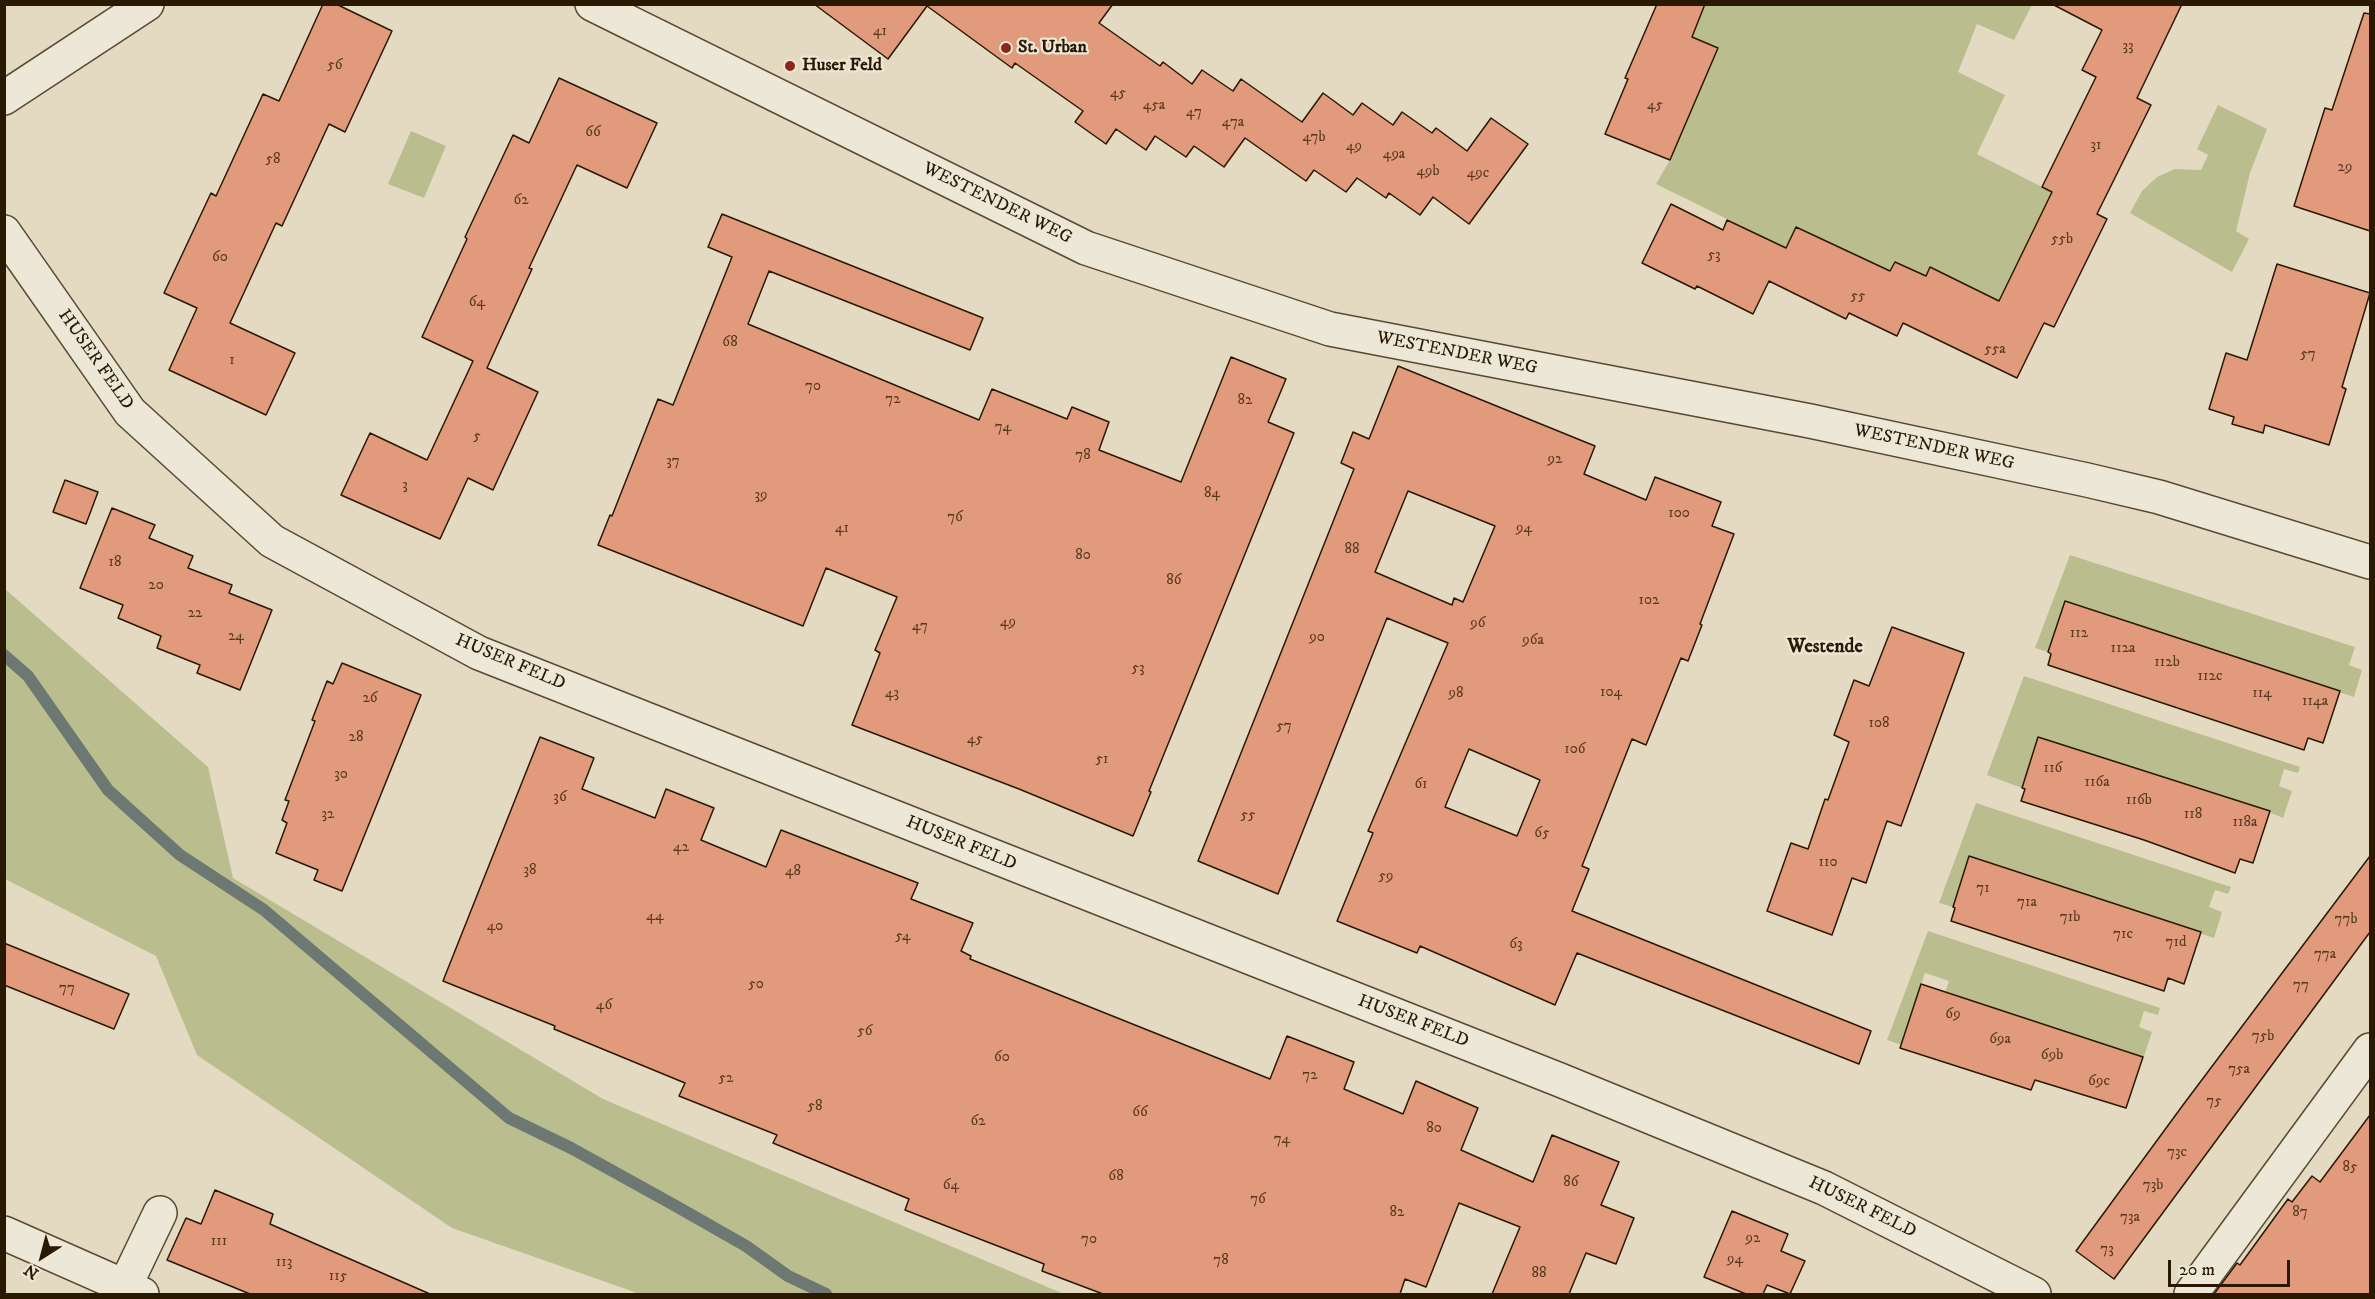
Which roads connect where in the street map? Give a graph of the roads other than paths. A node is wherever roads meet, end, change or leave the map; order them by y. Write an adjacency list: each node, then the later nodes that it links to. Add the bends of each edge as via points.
1 (147, 4): 3 (street)
2 (592, 4): 5 (street, WESTENDER WEG, via 1086,248 1330,330 1810,422 2087,480 2158,497)
3 (4, 98)
4 (4, 232): 10 (street, HUSER FELD, via 130,412 272,541 479,653 1824,1188)
5 (2370, 562)
6 (2370, 1050): 11 (street)
7 (160, 1213): 9 (street)
8 (4, 1233): 9 (street)
9 (133, 1290)
10 (2034, 1294)
11 (2190, 1294)

